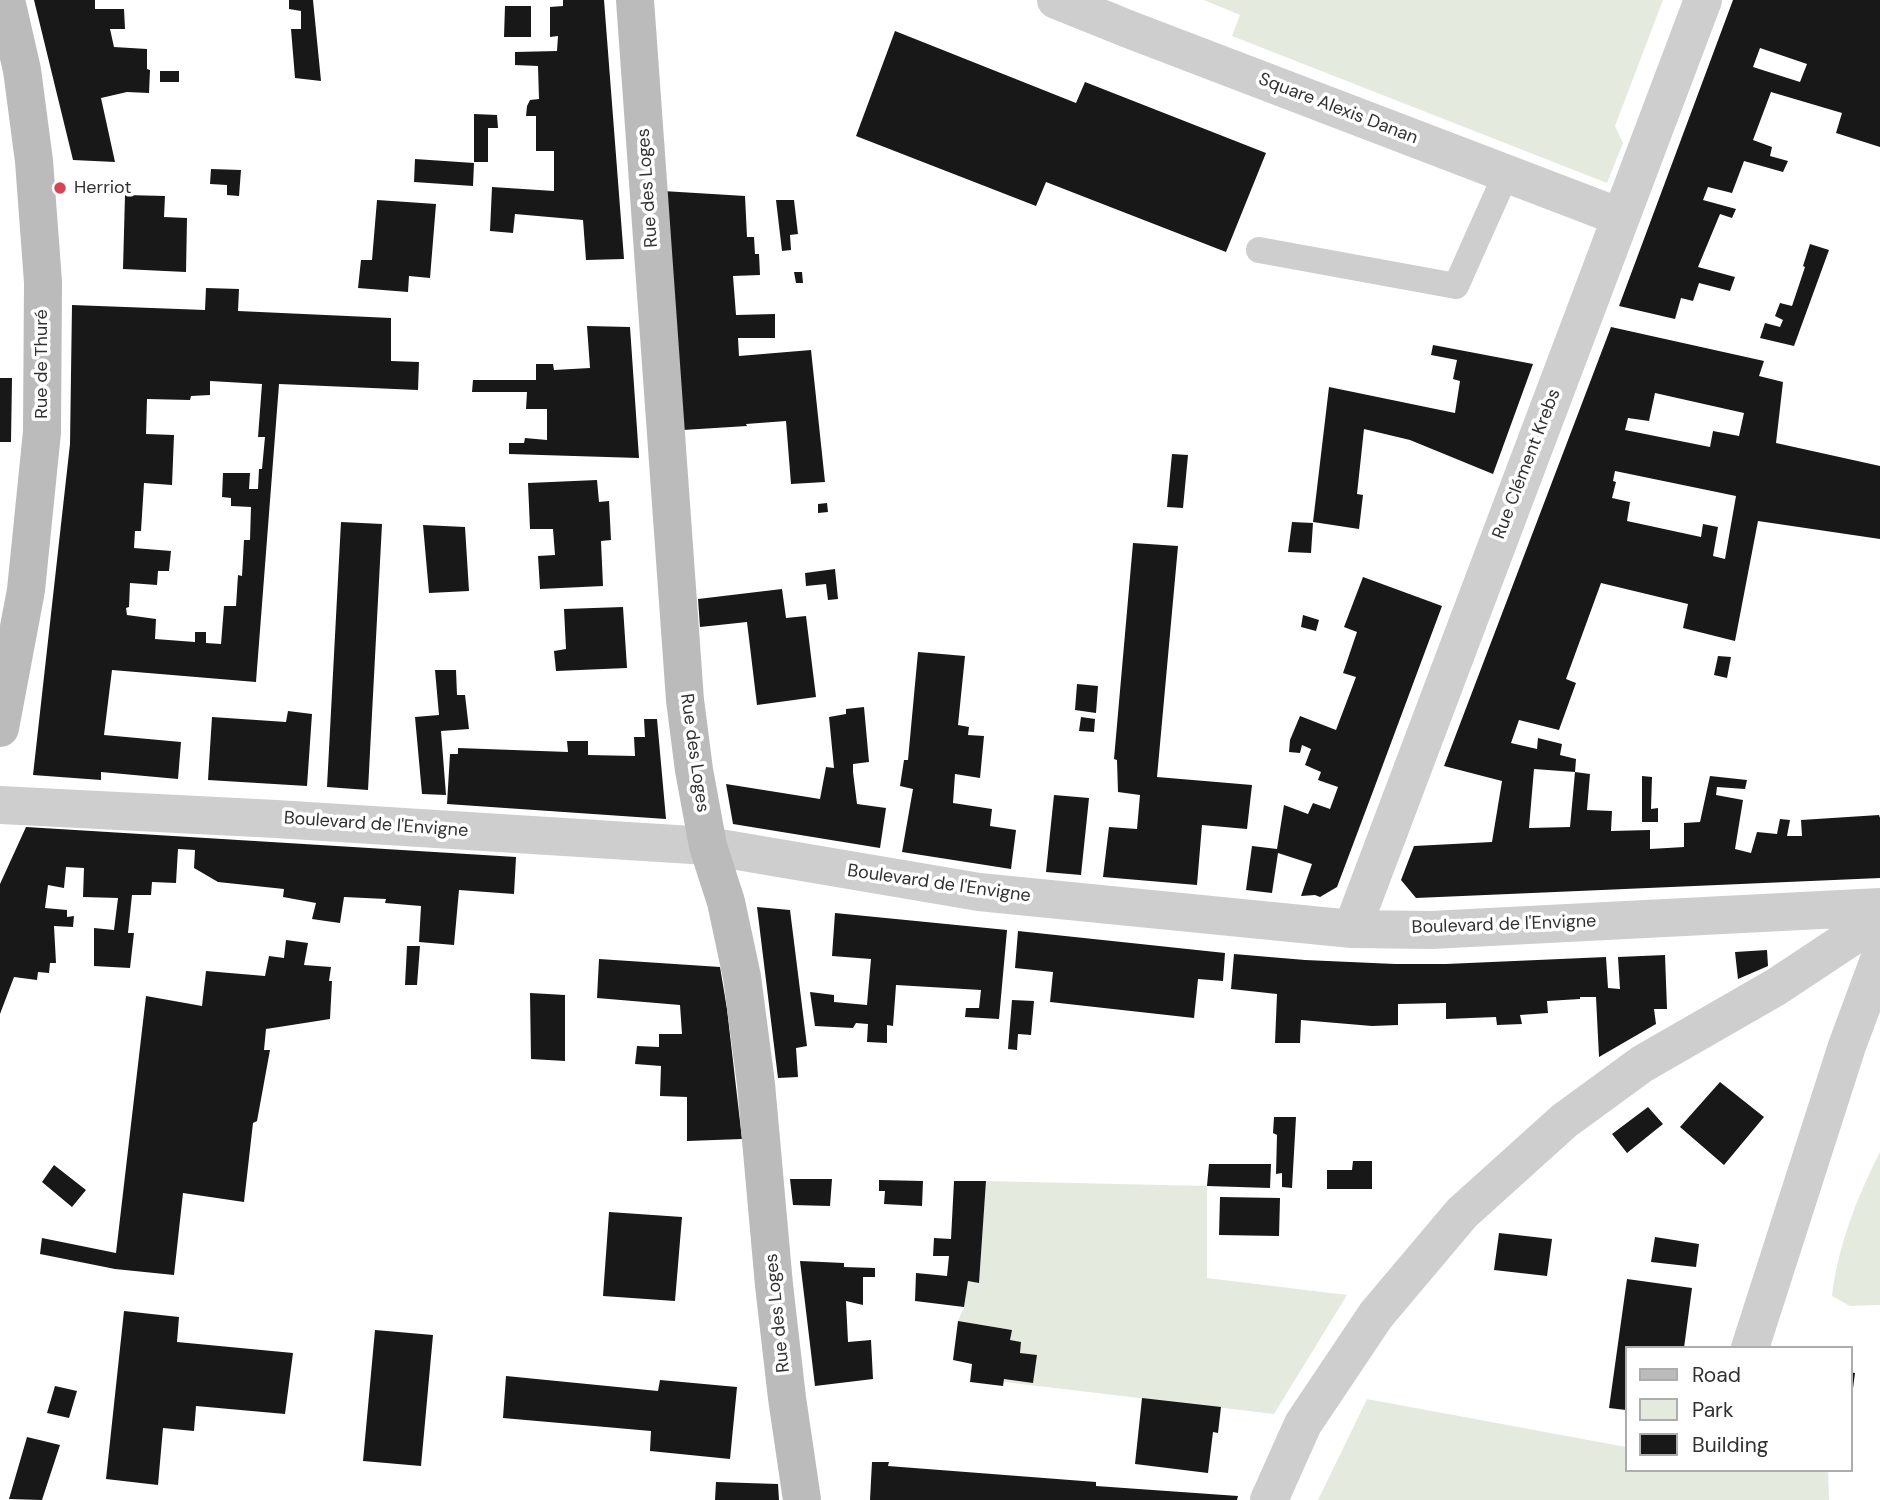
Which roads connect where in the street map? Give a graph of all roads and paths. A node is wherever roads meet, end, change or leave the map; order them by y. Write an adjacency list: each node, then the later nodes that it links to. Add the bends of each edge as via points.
1 (635, 0): 10 (street, Rue des Loges, via 685,700)
2 (1056, 0): 5 (street, Square Alexis Danan)
3 (1703, 0): 6 (street, Rue Clément Krebs)
4 (5, 6): 8 (street, Rue de Thuré, via 22,70 43,282 42,418 26,590)
5 (1506, 173): 6 (street, Square Alexis Danan); 7 (lane, via 1456,286)
6 (1620, 217): 13 (street, Rue Clément Krebs)
7 (1259, 250)
8 (0, 728)
9 (0, 805): 10 (street, Boulevard de l'Envigne)
10 (708, 846): 13 (street, Boulevard de l'Envigne, via 979,892); 16 (street, Rue des Loges, via 742,977)
11 (1880, 907): 13 (street, Boulevard de l'Envigne, via 1432,930)
12 (1880, 918): 17 (street, via 1776,987 1642,1064 1564,1121 1462,1213 1376,1315 1303,1424)
13 (1352, 929)
14 (1880, 957): 15 (street)
15 (1751, 1346)
16 (802, 1500)
17 (1269, 1500)

